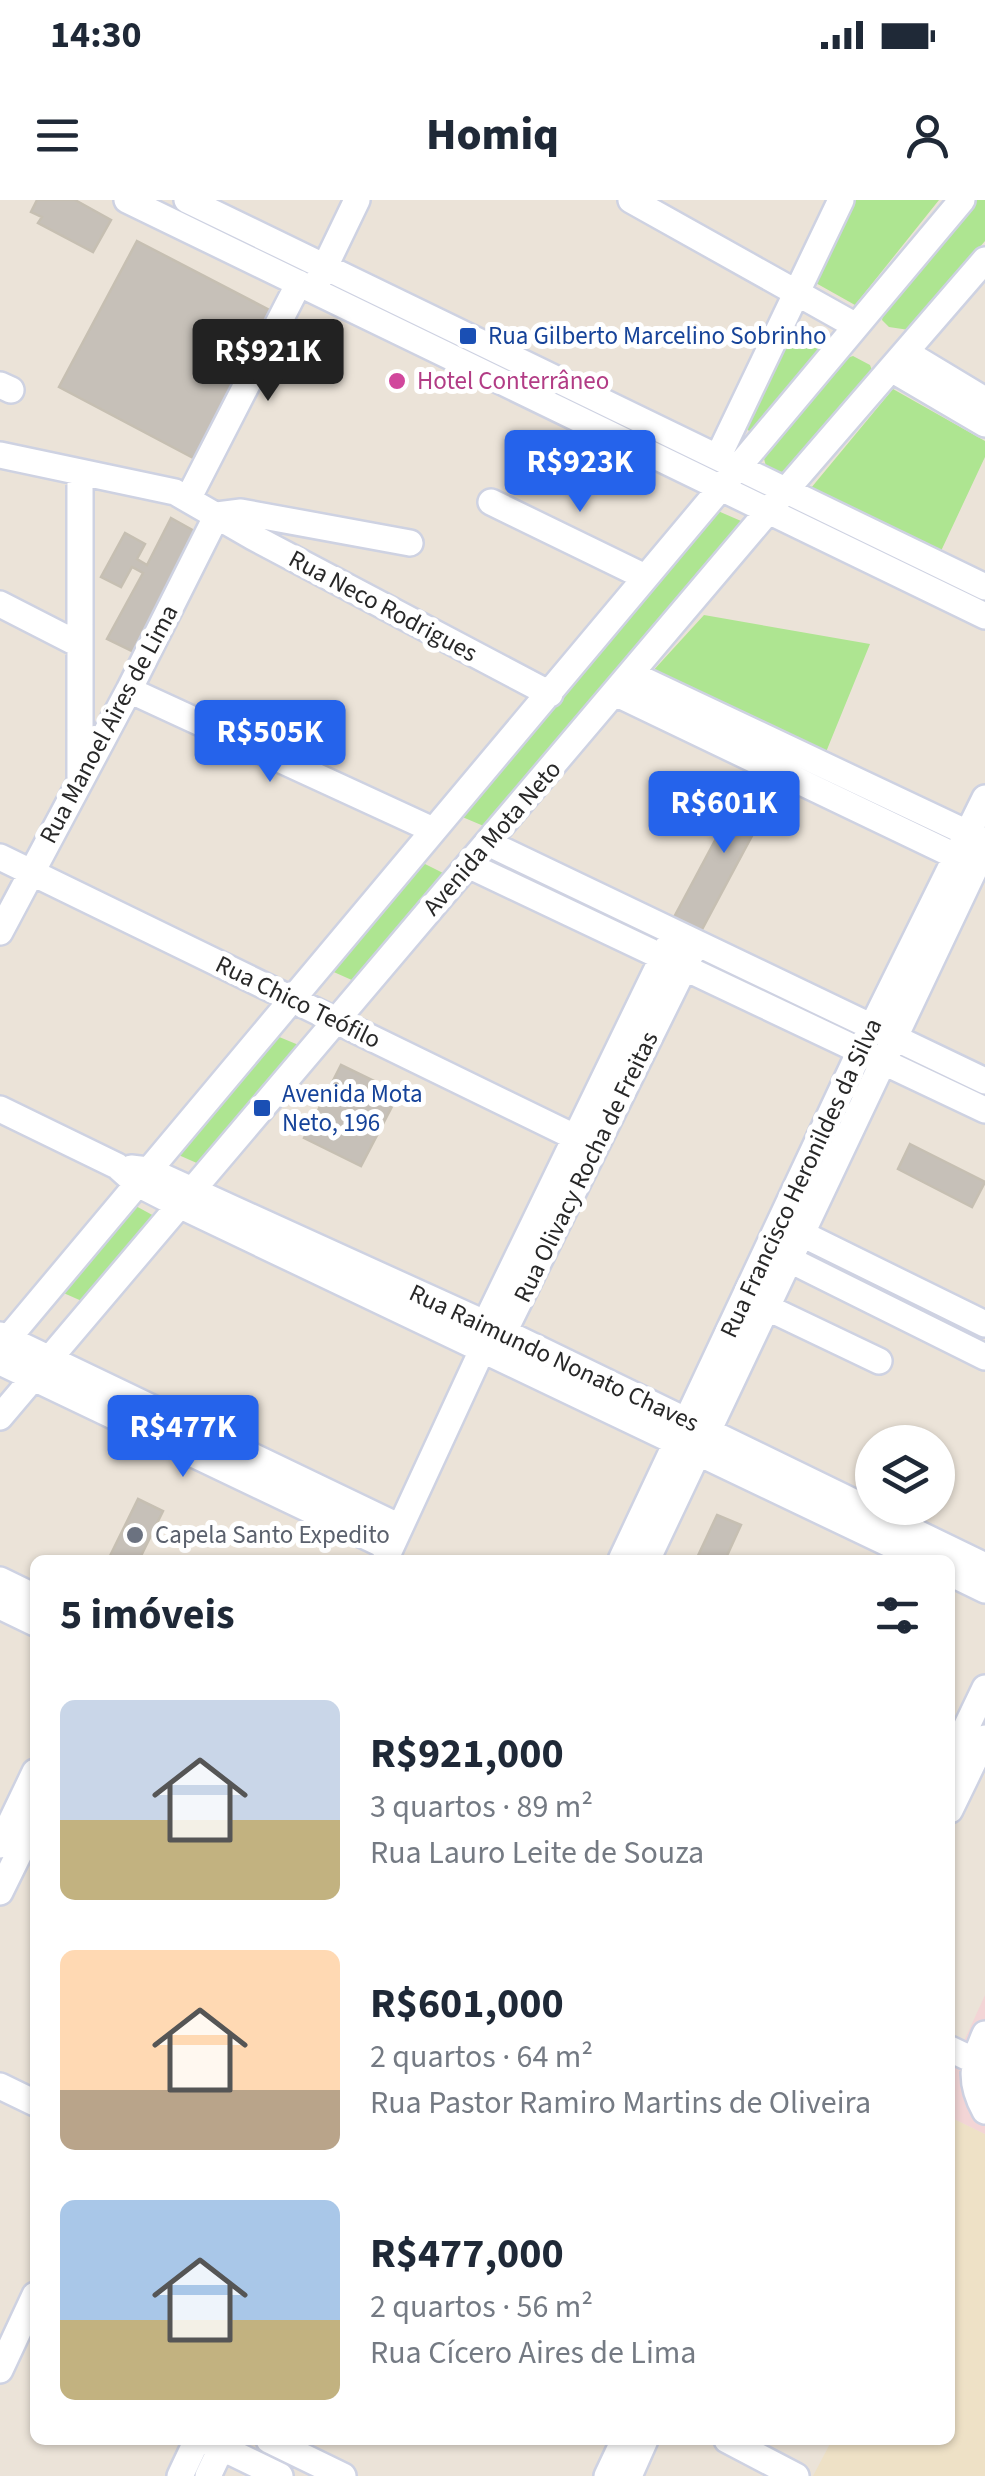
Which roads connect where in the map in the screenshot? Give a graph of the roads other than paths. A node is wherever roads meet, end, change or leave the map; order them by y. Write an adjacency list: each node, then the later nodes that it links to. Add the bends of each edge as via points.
1 (127, 200): 7 (street)
2 (356, 200): 9 (street)
3 (630, 200): 11 (street)
4 (840, 200): 11 (street)
5 (962, 200): 12 (street, Avenida Mota Neto)
6 (198, 205): 7 (street); 9 (street)
7 (196, 233): 10 (street)
8 (985, 260): 13 (street, Avenida Mota Neto)
9 (325, 266): 10 (street); 17 (street)
10 (306, 287): 19 (street); 20 (street)
11 (796, 293): 12 (street); 17 (street)
12 (856, 326): 17 (street, Avenida Mota Neto)
13 (900, 361): 14 (street); 15 (street); 21 (street, Avenida Mota Neto)
14 (985, 400)
15 (985, 424)
16 (0, 455): 18 (street, Rua Neco Rodrigues)
17 (727, 462): 19 (street, Avenida Mota Neto); 21 (street)
18 (80, 472): 20 (street, Rua Neco Rodrigues); 29 (street)
19 (720, 488): 21 (street); 25 (street, Avenida Mota Neto)
20 (188, 499): 23 (street, Rua Neco Rodrigues)
21 (778, 501): 26 (street); 28 (street); 30 (street, Avenida Mota Neto)
22 (490, 502): 25 (street)
23 (217, 515): 24 (street, via 241,512); 31 (street, Rua Manoel Aires de Lima); 32 (street, Rua Neco Rodrigues)
24 (410, 543)
25 (645, 578): 32 (street, Avenida Mota Neto)
26 (985, 587)
27 (0, 604): 29 (street)
28 (985, 616)
29 (80, 645): 33 (street)
30 (623, 684): 36 (street, Avenida Mota Neto); 37 (street)
31 (129, 690): 33 (street, Rua Manoel Aires de Lima); 35 (street)
32 (550, 694): 35 (street, Avenida Mota Neto)
33 (80, 782): 40 (street, Rua Manoel Aires de Lima)
34 (985, 798): 37 (street, Rua Francisco Heronildes da Silva)
35 (433, 830): 43 (street, Avenida Mota Neto)
36 (488, 843): 39 (street, Avenida Mota Neto); 42 (street)
37 (976, 852): 45 (street, Rua Francisco Heronildes da Silva); 46 (street, Rua Francisco Heronildes da Silva)
38 (0, 857): 40 (street, Rua Chico Teófilo)
39 (468, 866): 42 (street); 44 (street, Avenida Mota Neto)
40 (30, 872): 41 (street, Rua Manoel Aires de Lima); 43 (street, Rua Chico Teófilo)
41 (0, 932)
42 (680, 951): 45 (street); 47 (street); 52 (street, Rua Olivacy Rocha de Freitas)
43 (291, 999): 44 (street, Rua Chico Teófilo); 53 (street, Avenida Mota Neto)
44 (335, 1020): 52 (street, Rua Chico Teófilo); 54 (street, Avenida Mota Neto)
45 (872, 1026): 46 (street); 47 (street, Rua Francisco Heronildes da Silva)
46 (897, 1038): 48 (street, Rua Francisco Heronildes da Silva); 49 (street)
47 (860, 1052): 48 (street); 55 (street, Rua Francisco Heronildes da Silva)
48 (884, 1062): 51 (street); 56 (street, Rua Francisco Heronildes da Silva)
49 (985, 1081)
50 (0, 1109): 53 (street, Rua Raimundo Nonato Chaves)
51 (985, 1110)
52 (586, 1142): 61 (street, Rua Olivacy Rocha de Freitas)
53 (133, 1173): 54 (street, Rua Raimundo Nonato Chaves); 62 (street, Avenida Mota Neto)
54 (185, 1198): 61 (street, Rua Raimundo Nonato Chaves); 65 (street, Avenida Mota Neto)
55 (780, 1222): 56 (street); 57 (street, Rua Francisco Heronildes da Silva)
56 (804, 1235): 58 (street, Rua Francisco Heronildes da Silva); 60 (street)
57 (768, 1248): 58 (street); 67 (street, Rua Francisco Heronildes da Silva)
58 (791, 1261): 59 (street, Rua Francisco Heronildes da Silva); 63 (street)
59 (768, 1308): 64 (street); 67 (street, Rua Francisco Heronildes da Silva)
60 (985, 1324)
61 (491, 1334): 67 (street, Rua Raimundo Nonato Chaves); 68 (street, Rua Olivacy Rocha de Freitas)
62 (2, 1346): 65 (street)
63 (985, 1357)
64 (879, 1361)
65 (41, 1369): 66 (street, Avenida Mota Neto); 68 (street)
66 (0, 1417)
67 (693, 1436): 69 (street, Rua Francisco Heronildes da Silva); 70 (street, Rua Francisco Heronildes da Silva); 71 (street, Rua Raimundo Nonato Chaves); 72 (street, Rua Raimundo Nonato Chaves)
68 (392, 1545)
69 (625, 1555)
70 (650, 1555)
71 (913, 1555)
72 (985, 1566)
73 (955, 1575): 75 (street)
74 (0, 1580): 76 (street)
75 (985, 1590)
76 (30, 1595)
77 (0, 1606): 78 (street)
78 (30, 1621)
79 (985, 1688): 81 (street)
80 (985, 1738): 83 (street)
81 (955, 1751)
82 (30, 1781): 85 (street)
83 (955, 1800)
84 (30, 1831): 86 (street)
85 (2, 1834)
86 (0, 1892)
87 (985, 2034): 88 (street)
88 (970, 2055): 91 (street)
89 (0, 2086): 90 (street)
90 (30, 2101)
91 (985, 2111)
92 (30, 2307): 93 (street)
93 (0, 2370)
94 (209, 2445): 102 (street)
95 (212, 2445): 103 (street)
96 (218, 2445): 104 (street)
97 (279, 2445): 101 (street)
98 (622, 2445): 105 (street)
99 (644, 2445): 106 (street)
100 (737, 2445): 107 (street)
101 (338, 2475)
102 (180, 2476)
103 (208, 2476)
104 (280, 2476)
105 (607, 2476)
106 (629, 2476)
107 (796, 2476)

